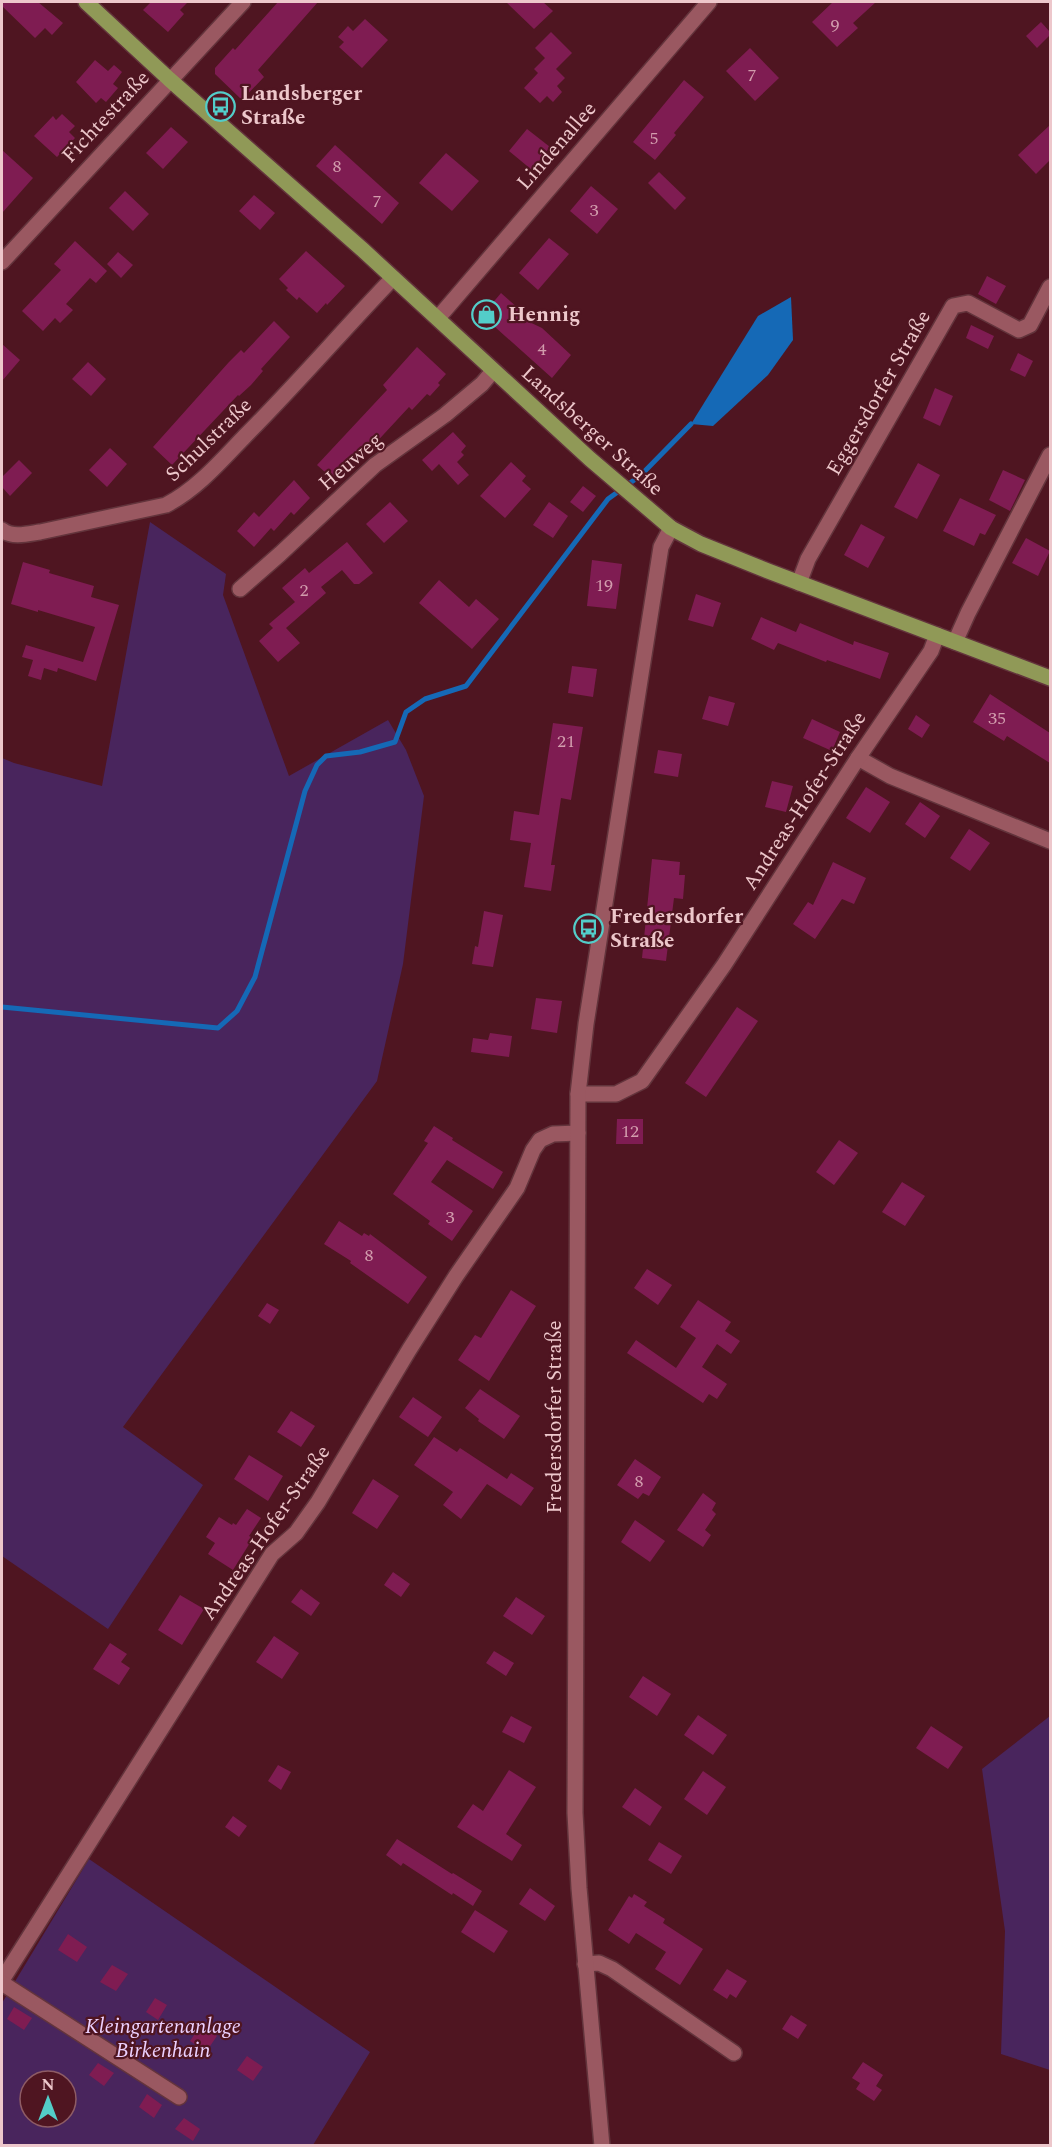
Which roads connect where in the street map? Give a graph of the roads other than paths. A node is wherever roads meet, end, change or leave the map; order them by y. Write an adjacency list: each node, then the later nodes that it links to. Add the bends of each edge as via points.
1 (86, 2): 4 (main road, Landsberger Straße)
2 (243, 2): 4 (street, Fichtestraße)
3 (709, 2): 8 (street, Lindenallee)
4 (170, 79): 5 (street, Fichtestraße); 6 (main road, Landsberger Straße)
5 (2, 262)
6 (393, 278): 8 (main road, Landsberger Straße); 12 (street, Schulstraße, via 255,426 200,482 176,500 40,532 20,535)
7 (1050, 287): 13 (street, Eggersdorfer Straße, via 1030,325 1019,330 968,303 953,306 808,559)
8 (438, 318): 9 (main road, Landsberger Straße)
9 (493, 371): 11 (main road, Landsberger Straße); 14 (street, Heuweg, via 445,414 375,465)
10 (1050, 455): 16 (street)
11 (671, 528): 13 (main road); 20 (street, Fredersdorfer Straße, via 661,547)
12 (2, 530)
13 (799, 583): 15 (main road)
14 (240, 589)
15 (937, 635): 16 (main road); 18 (street, Andreas-Hofer-Straße, via 931,651)
16 (955, 642): 17 (main road)
17 (1050, 678)
18 (858, 758): 19 (street, via 890,776); 20 (street, Andreas-Hofer-Straße, via 724,964 642,1081 616,1094)
19 (1050, 841)
20 (578, 1094): 21 (street, Fredersdorfer Straße)
21 (578, 1133): 22 (street, Fredersdorfer Straße, via 575,1813); 23 (street, Andreas-Hofer-Straße, via 553,1134 540,1140 533,1150 517,1188 409,1350 318,1502 296,1533 272,1554)
22 (585, 1960): 24 (street, via 612,1969); 26 (street, Fredersdorfer Straße)
23 (2, 1981): 25 (street)
24 (734, 2053)
25 (179, 2097)
26 (602, 2145)

